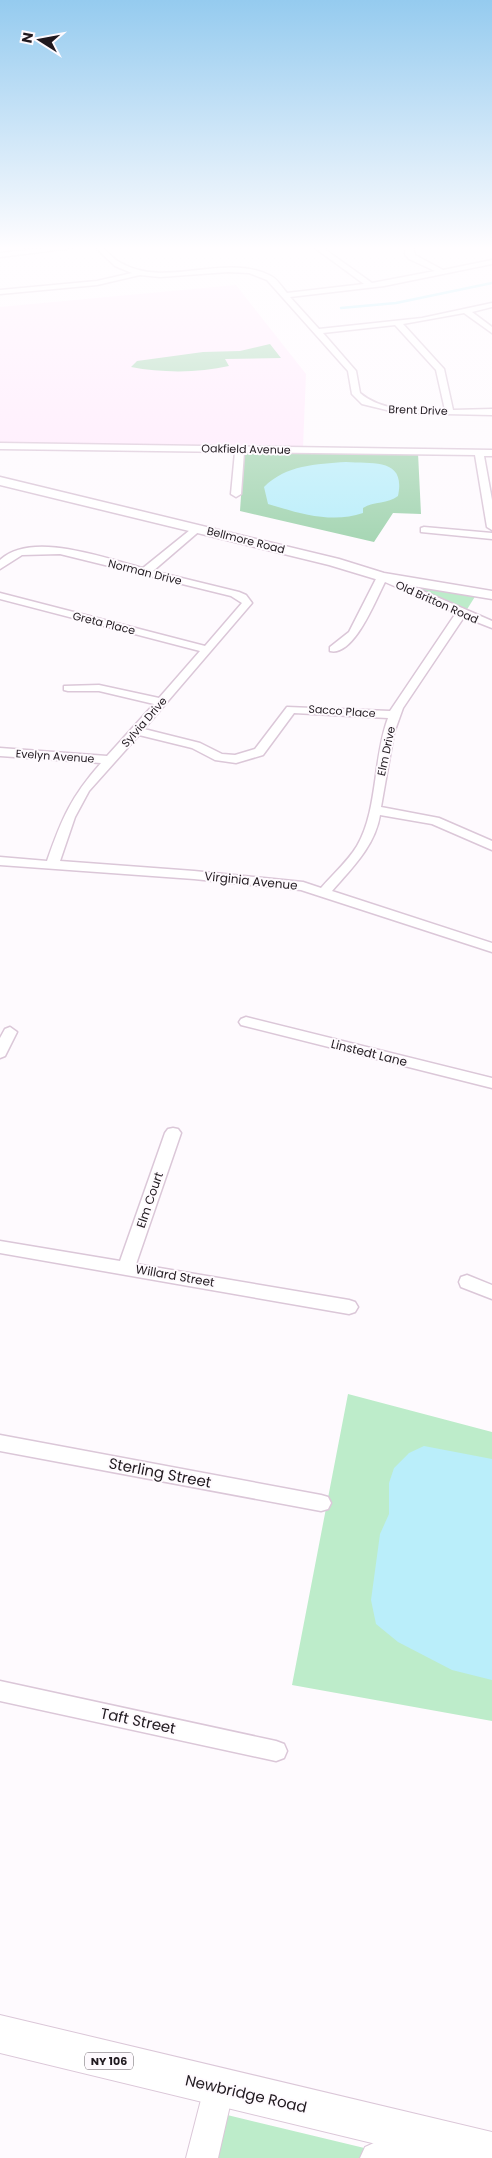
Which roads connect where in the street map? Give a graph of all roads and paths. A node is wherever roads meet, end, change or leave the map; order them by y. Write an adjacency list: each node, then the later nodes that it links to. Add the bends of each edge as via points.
1 (333, 349): 3 (street, Brent Drive, via 352,371 360,399 378,408)
2 (421, 349): 3 (street, via 440,369)
3 (448, 411): 4 (street, Brent Drive)
4 (492, 412)
5 (0, 446): 6 (street, Oakfield Avenue)
6 (240, 449): 7 (street, Oakfield Avenue); 10 (street)
7 (480, 452): 8 (street, Oakfield Avenue); 11 (street)
8 (492, 453)
9 (0, 482): 12 (main road, Bellmore Road)
10 (236, 494)
11 (492, 527)
12 (198, 528): 16 (street); 17 (main road, Bellmore Road)
13 (424, 530): 14 (street)
14 (492, 536)
15 (0, 566): 16 (street, Norman Drive, via 22,553 54,551)
16 (144, 572): 18 (street, Norman Drive)
17 (382, 577): 19 (main road, Bellmore Road); 21 (street, Old Britton Road); 23 (street, via 353,634)
18 (236, 594): 24 (street, Sylvia Drive, via 246,600 245,607)
19 (492, 595)
20 (0, 596): 24 (street, Greta Place)
21 (461, 613): 22 (street, Old Britton Road); 27 (street, Elm Drive)
22 (492, 625)
23 (334, 648)
24 (208, 650): 26 (street, Sylvia Drive)
25 (68, 688): 26 (street, via 99,688)
26 (161, 702): 28 (street, Sylvia Drive)
27 (395, 715): 28 (street, Sacco Place, via 291,709 259,752 236,759 219,757 196,745); 31 (street, Elm Drive, via 388,733)
28 (137, 731): 30 (street, Sylvia Drive)
29 (0, 752): 30 (street, Evelyn Avenue)
30 (110, 760): 34 (street, Sylvia Drive, via 77,802)
31 (375, 810): 32 (street, via 435,821); 35 (street, Elm Drive, via 362,848)
32 (492, 846)
33 (0, 861): 34 (street, Virginia Avenue)
34 (52, 865): 35 (street, Virginia Avenue, via 276,882)
35 (324, 893): 36 (street, Virginia Avenue)
36 (492, 948)
37 (246, 1022): 40 (street, Linstedt Lane)
38 (10, 1032): 39 (street)
39 (0, 1053)
40 (492, 1083)
41 (173, 1132): 43 (street, Elm Court)
42 (0, 1247): 43 (street, Willard Street)
43 (126, 1268): 46 (street, Willard Street)
44 (467, 1282): 45 (street)
45 (492, 1292)
46 (349, 1307)
47 (0, 1443): 48 (street, Sterling Street)
48 (320, 1503)
49 (0, 1691): 50 (street, Taft Street)
50 (276, 1750)
51 (0, 2034): 52 (main road, Newbridge Road / NY 106)
52 (219, 2088): 53 (main road, Newbridge Road / NY 106); 54 (street)
53 (477, 2149): 55 (street)
54 (202, 2158)
55 (376, 2158)

